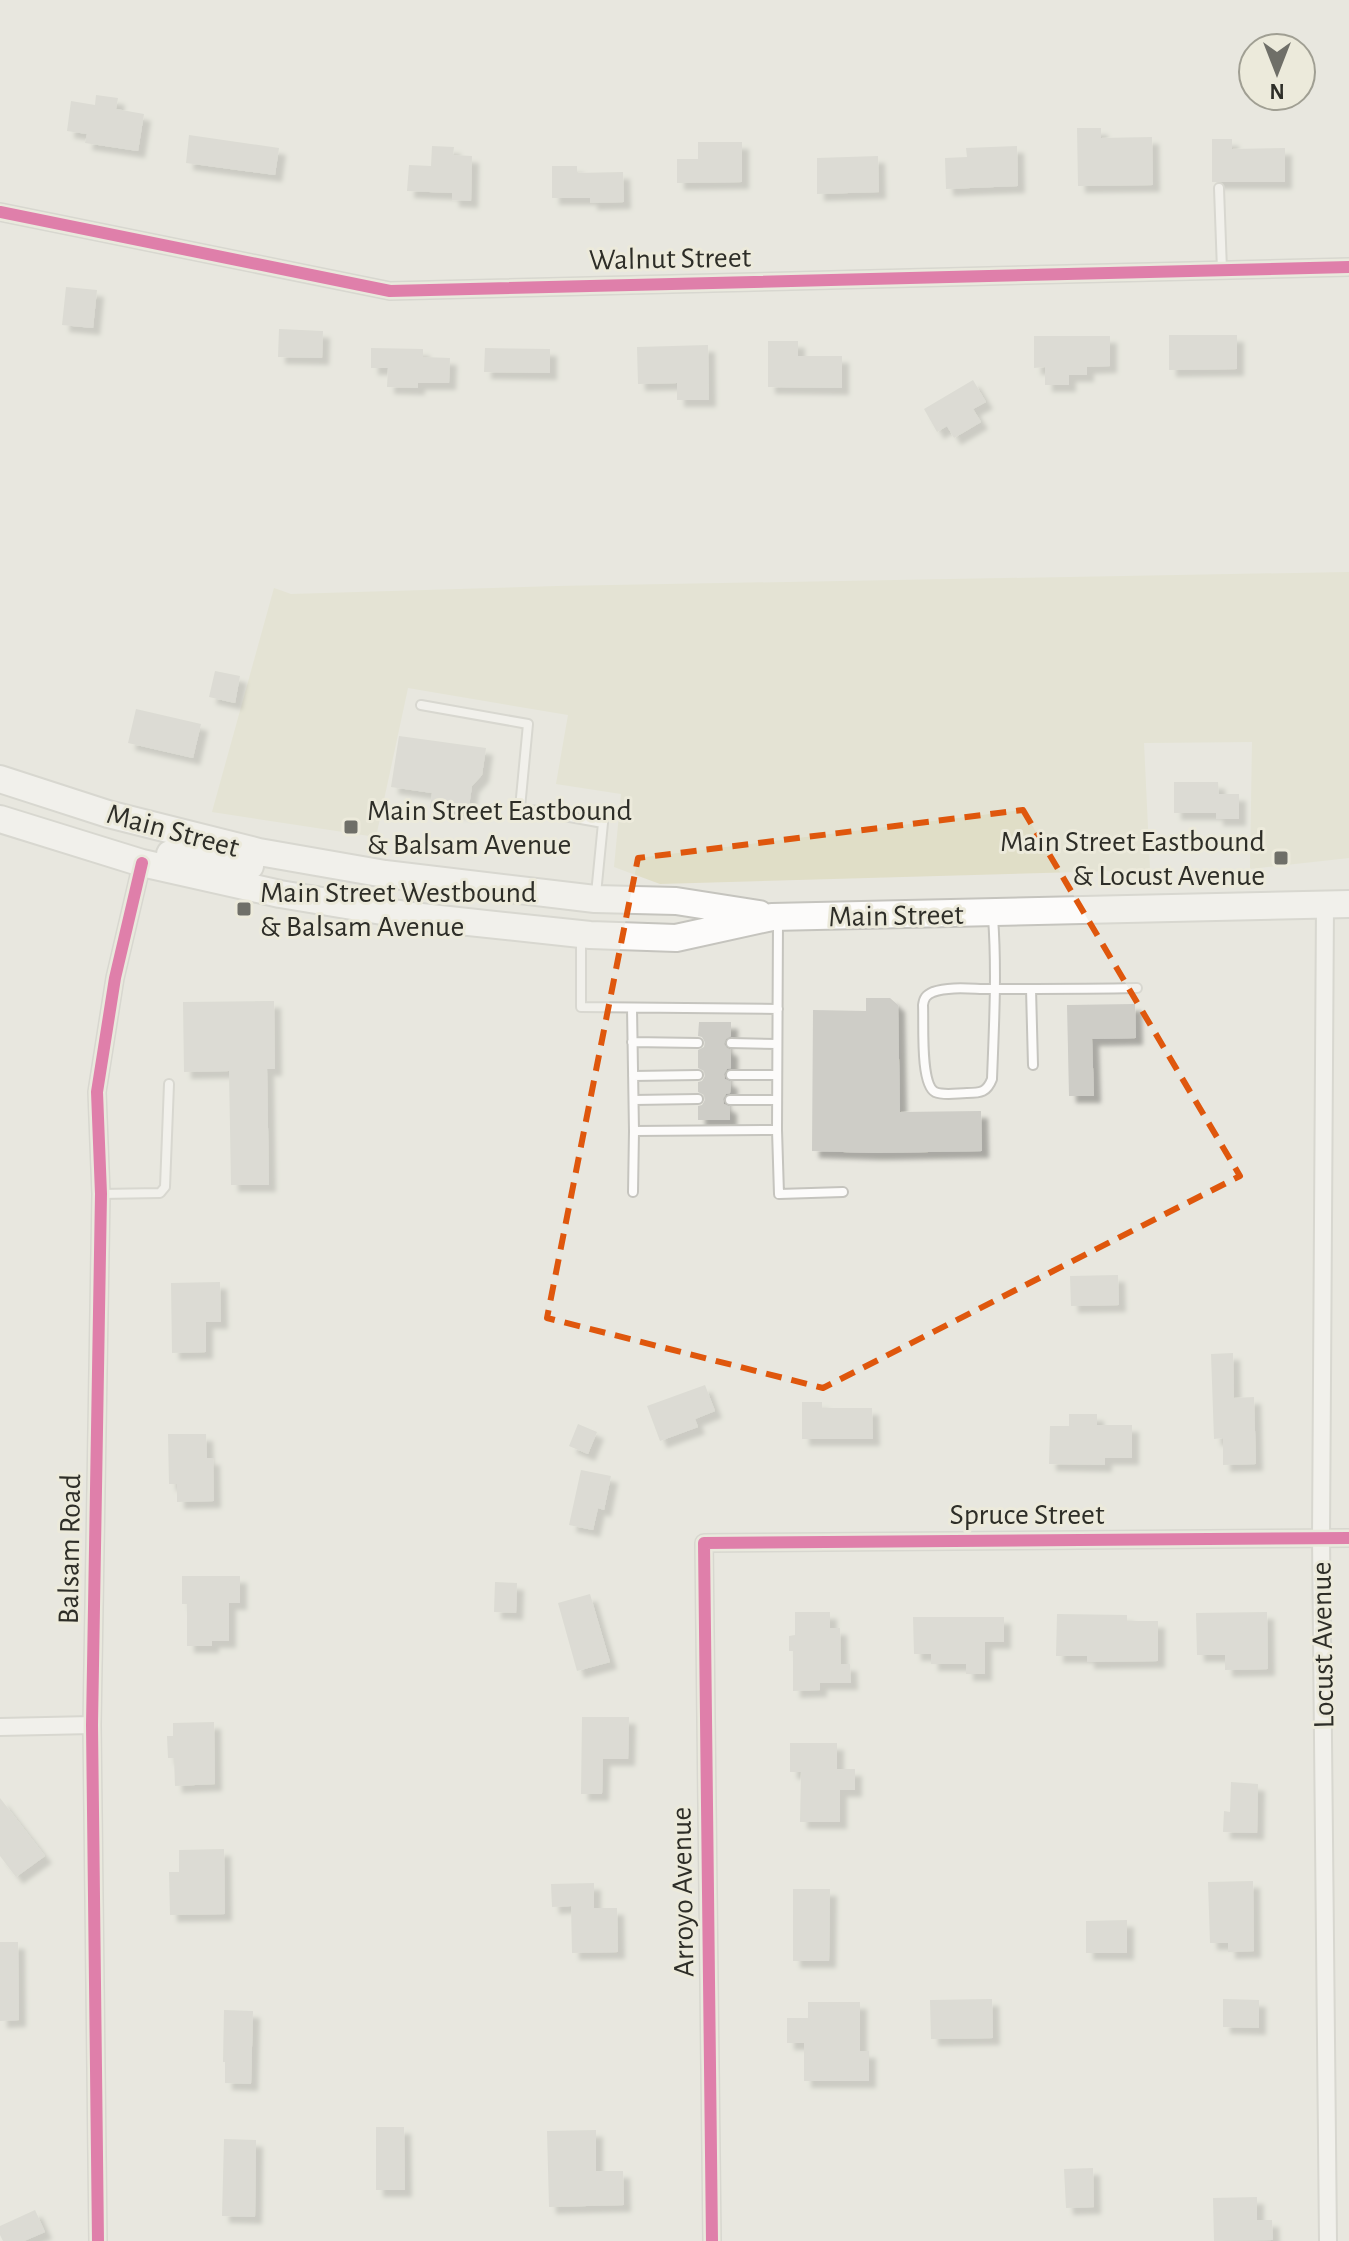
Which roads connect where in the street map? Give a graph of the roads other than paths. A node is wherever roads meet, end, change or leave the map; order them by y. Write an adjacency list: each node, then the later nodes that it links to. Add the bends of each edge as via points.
1 (1219, 188): 4 (lane)
2 (0, 212): 4 (street, Walnut Street, via 390,291)
3 (1349, 267): 4 (street, Walnut Street)
4 (1222, 270)
5 (421, 705): 10 (lane, via 528,724 520,808 603,823)
6 (0, 779): 9 (main road, Main Street, via 108,814 259,852)
7 (0, 819): 8 (main road, Main Street)
8 (142, 863): 9 (main road, via 176,853 322,876); 14 (main road, Main Street, via 412,916); 38 (street, Balsam Road, via 115,978 97,1092)
9 (385, 874): 10 (main road, Main Street)
10 (595, 899): 13 (main road, Main Street, via 676,901)
11 (1337, 904): 12 (main road, Main Street); 39 (street, Locust Avenue)
12 (993, 913): 13 (main road, Main Street); 16 (lane)
13 (778, 917): 14 (main road, Main Street, via 676,938); 19 (lane)
14 (581, 934): 18 (lane, via 581,1007)
15 (1137, 988): 17 (lane)
16 (994, 989): 16 (lane, via 988,1088 980,1093 934,1091 926,1073 924,999 944,989); 17 (lane)
17 (1031, 989): 24 (lane)
18 (632, 1008): 19 (lane); 20 (lane)
19 (778, 1009): 23 (lane)
20 (632, 1042): 21 (lane); 28 (lane)
21 (698, 1043)
22 (731, 1043): 23 (lane)
23 (777, 1044): 27 (lane)
24 (1033, 1065)
25 (698, 1075): 28 (lane)
26 (731, 1075): 27 (lane)
27 (777, 1075): 33 (lane)
28 (633, 1076): 31 (lane)
29 (169, 1084): 38 (lane, via 165,1187 160,1193)
30 (698, 1099): 31 (lane)
31 (634, 1100): 35 (lane)
32 (730, 1100): 33 (lane)
33 (777, 1100): 34 (lane)
34 (777, 1130): 35 (lane); 37 (lane, via 779,1194)
35 (634, 1131): 36 (lane)
36 (633, 1192)
37 (843, 1192)
38 (101, 1194): 42 (street, Balsam Road)
39 (1321, 1538): 40 (street, Spruce Street); 41 (street, Spruce Street); 46 (street, Locust Avenue)
40 (1349, 1538)
41 (704, 1543): 45 (street, Arroyo Avenue)
42 (92, 1725): 43 (street); 44 (street, Balsam Road)
43 (0, 1727)
44 (98, 2241)
45 (712, 2241)
46 (1328, 2241)

